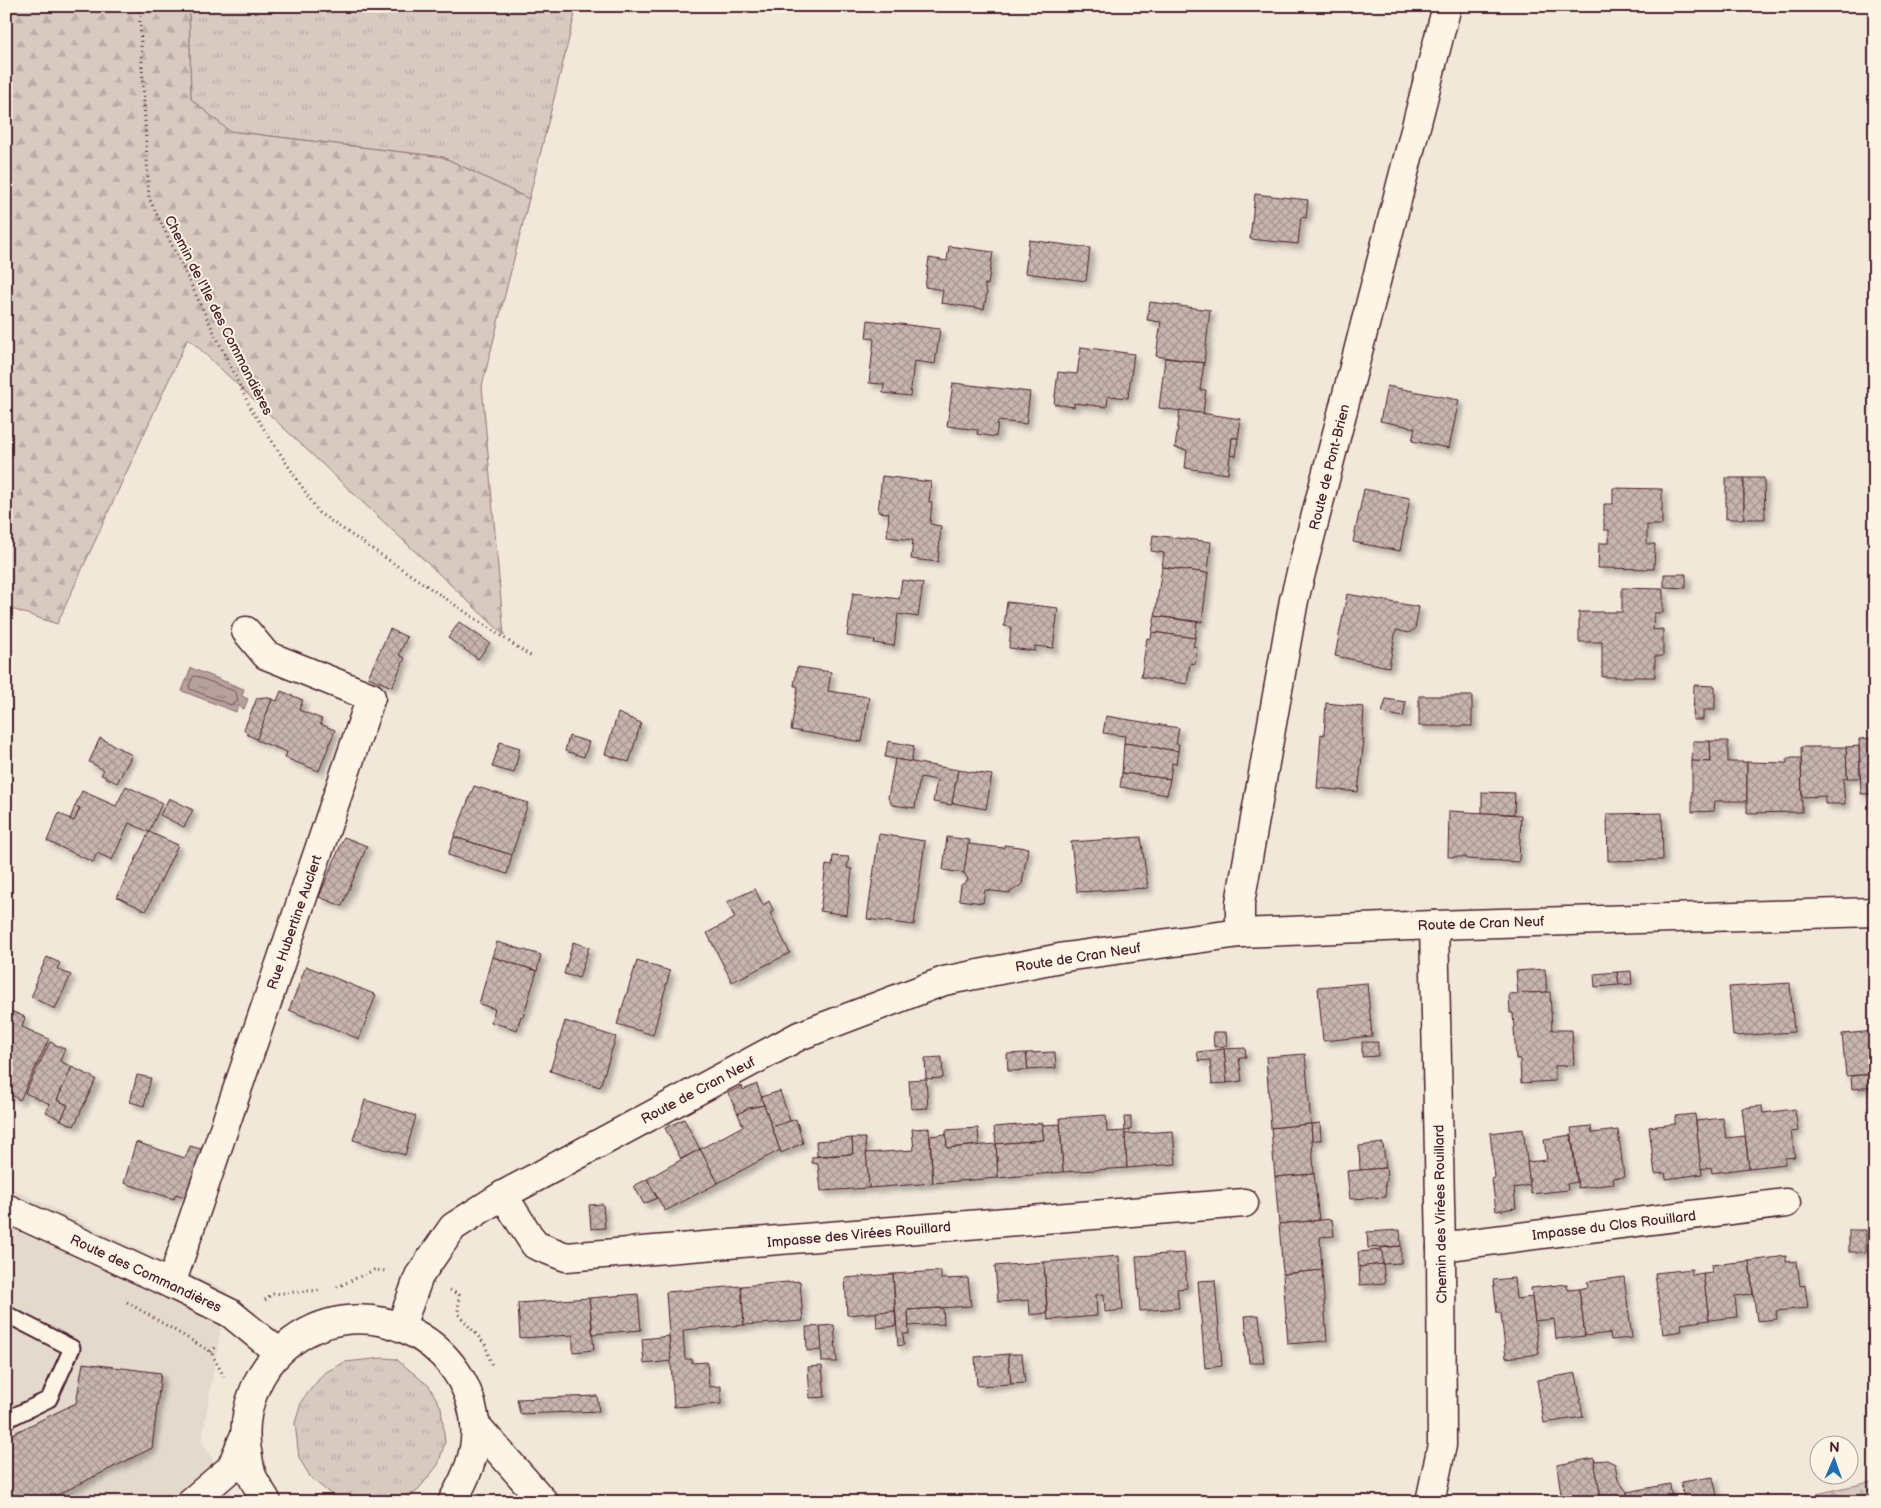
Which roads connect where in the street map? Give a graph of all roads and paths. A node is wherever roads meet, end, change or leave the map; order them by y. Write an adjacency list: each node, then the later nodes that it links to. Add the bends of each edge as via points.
1 (139, 6): 4 (path, Chemin de l'Ile des Commandières, via 148,198 251,409 319,513)
2 (1447, 6): 7 (street, Route de Pont-Brien, via 1294,600 1240,903)
3 (246, 630): 13 (street, Rue Hubertine Auclert, via 266,655 370,697)
4 (532, 657)
5 (1875, 912): 6 (street, Route de Cran Neuf)
6 (1434, 925): 7 (street, Route de Cran Neuf); 12 (street, Chemin des Virées Rouillard)
7 (1240, 933): 8 (street, Route de Cran Neuf, via 1065,958 944,982 799,1036)
8 (502, 1195): 9 (street, Impasse des Virées Rouillard, via 535,1245 566,1257); 15 (street, Route de Cran Neuf, via 453,1227 420,1276)
9 (1244, 1203)
10 (1786, 1203): 12 (street, Impasse du Clos Rouillard)
11 (6, 1208): 13 (street, Route des Commandières)
12 (1441, 1247): 24 (street, Chemin des Virées Rouillard, via 1442,1445)
13 (171, 1284): 16 (street, Route des Commandières, via 230,1313)
14 (6, 1314): 17 (lane, via 72,1348 49,1399)
15 (401, 1326): 16 (street, via 369,1319 336,1320 305,1332); 18 (street, via 430,1342 452,1365 468,1392)
16 (278, 1352): 19 (street, via 259,1377 248,1406)
17 (6, 1420)
18 (475, 1424): 22 (street, via 474,1453 465,1480); 23 (street)
19 (244, 1437): 20 (street, via 231,1468); 21 (street, via 251,1474)
20 (191, 1502)
21 (268, 1502)
22 (452, 1502)
23 (544, 1502)
24 (1430, 1502)

